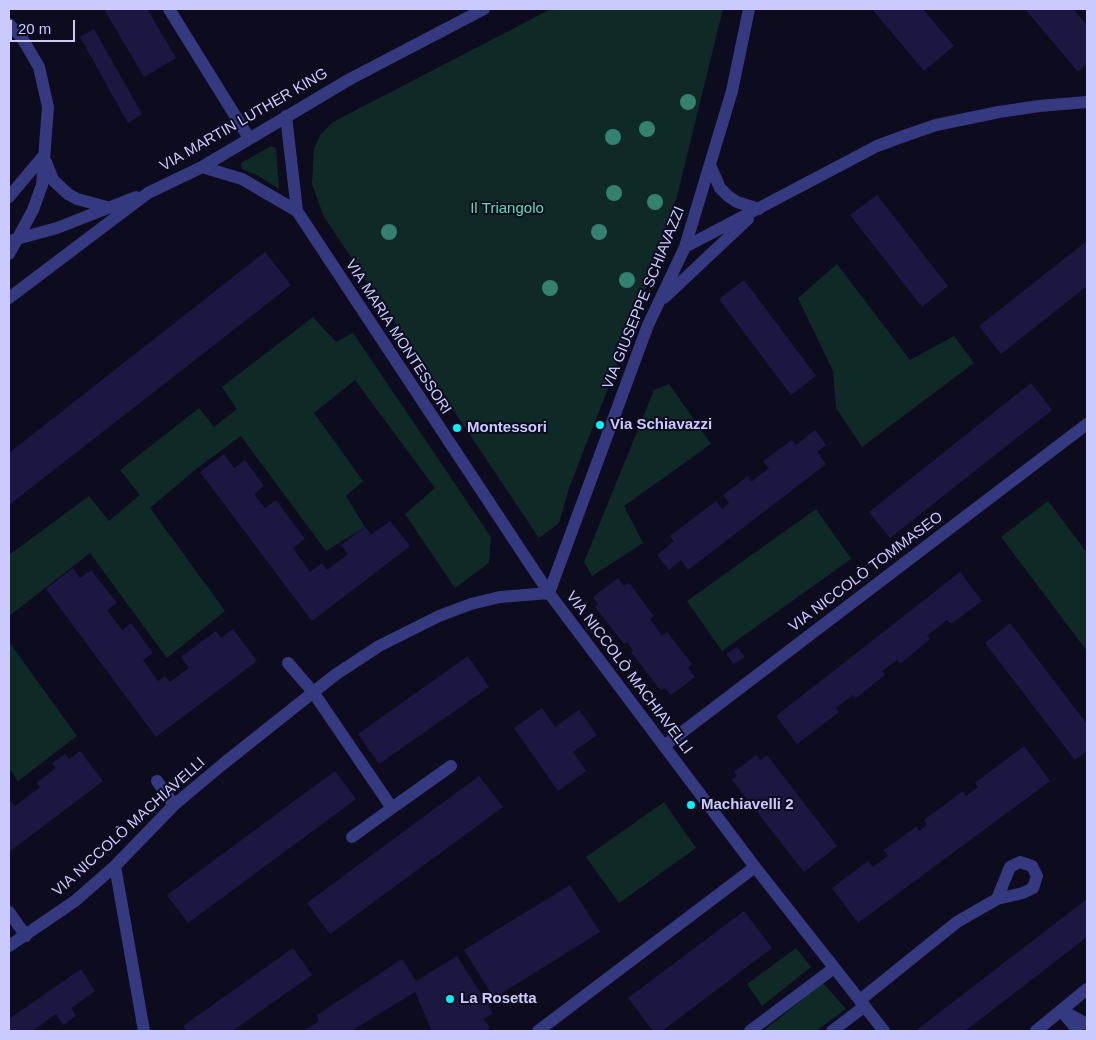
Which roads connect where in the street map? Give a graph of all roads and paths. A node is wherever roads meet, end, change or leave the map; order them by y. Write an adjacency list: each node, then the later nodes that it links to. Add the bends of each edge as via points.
1 (169, 9): 7 (street)
2 (484, 9): 6 (street, VIA MARTIN LUTHER KING)
3 (749, 9): 9 (street, VIA GIUSEPPE SCHIAVAZZI, via 732,91)
4 (9, 24): 8 (street, via 31,50 45,87 48,107)
5 (1087, 102): 14 (street, via 1039,106 936,125 877,146)
6 (286, 116): 7 (street, VIA MARTIN LUTHER KING); 15 (street)
7 (249, 138): 10 (street, VIA MARTIN LUTHER KING)
8 (44, 155): 12 (street); 13 (street, via 53,180 62,190 77,199); 16 (street, via 38,196)
9 (710, 165): 14 (street, via 720,188 728,196); 17 (street, VIA GIUSEPPE SCHIAVAZZI)
10 (202, 166): 11 (street, VIA MARTIN LUTHER KING); 15 (street, VIA MARIA MONTESSORI, via 242,179)
11 (148, 193): 13 (street); 19 (street, VIA MARTIN LUTHER KING)
12 (9, 197)
13 (107, 207): 16 (street, via 57,228)
14 (759, 209): 17 (street); 20 (street)
15 (296, 211): 22 (street, VIA MARIA MONTESSORI)
16 (14, 240): 18 (street)
17 (685, 247): 20 (street, VIA GIUSEPPE SCHIAVAZZI)
18 (9, 254)
19 (9, 298)
20 (660, 302): 22 (street, VIA GIUSEPPE SCHIAVAZZI, via 646,331)
21 (1087, 424): 25 (street, VIA NICCOLÒ TOMMASEO)
22 (549, 593): 24 (street, VIA NICCOLÒ MACHIAVELLI, via 500,597 439,616 379,646); 25 (street, VIA NICCOLÒ MACHIAVELLI)
23 (288, 663): 24 (street)
24 (313, 692): 28 (street, VIA NICCOLÒ MACHIAVELLI); 29 (street)
25 (664, 746): 32 (street, VIA NICCOLÒ MACHIAVELLI)
26 (452, 766): 29 (street)
27 (157, 781): 28 (street)
28 (174, 805): 31 (street, VIA NICCOLÒ MACHIAVELLI)
29 (392, 808): 30 (street)
30 (352, 837)
31 (115, 866): 35 (street, VIA NICCOLÒ MACHIAVELLI, via 75,901); 42 (street)
32 (755, 867): 37 (street, VIA NICCOLÒ MACHIAVELLI); 43 (street)
33 (997, 899): 39 (street, via 957,922)
34 (9, 912): 35 (street)
35 (26, 936): 36 (street, VIA NICCOLÒ MACHIAVELLI)
36 (9, 946)
37 (834, 968): 39 (street, VIA NICCOLÒ MACHIAVELLI); 44 (street)
38 (1087, 989): 40 (street)
39 (862, 1003): 45 (street); 46 (street, VIA NICCOLÒ MACHIAVELLI)
40 (1061, 1010): 41 (street); 47 (street); 48 (street)
41 (1087, 1024)
42 (144, 1031)
43 (538, 1031)
44 (750, 1031)
45 (832, 1031)
46 (884, 1031)
47 (1036, 1031)
48 (1078, 1031)

